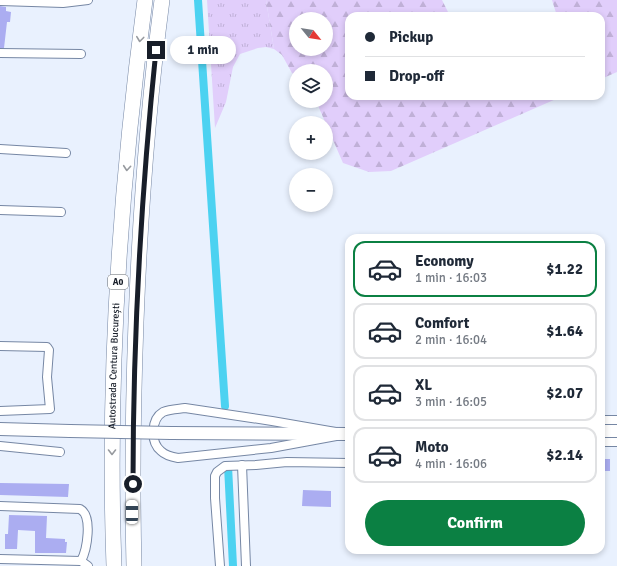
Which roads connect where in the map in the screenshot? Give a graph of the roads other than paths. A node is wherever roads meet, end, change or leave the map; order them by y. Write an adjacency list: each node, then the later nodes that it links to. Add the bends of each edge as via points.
1 (88, 0): 4 (street, via 63,3)
2 (145, 0): 30 (highway, Autostrada Centura București / A0, one-way to 30, via 118,272 112,415)
3 (162, 0): 31 (highway, Autostrada Centura București / A0, via 145,169 138,273 133,415)
4 (0, 1)
5 (0, 52): 6 (street)
6 (81, 54)
7 (0, 149): 8 (street)
8 (66, 153)
9 (0, 210): 10 (street)
10 (61, 212)
11 (0, 346): 12 (street, via 42,346 49,350 47,377 50,408)
12 (0, 411)
13 (605, 420): 14 (street)
14 (617, 420)
15 (0, 429): 19 (main road, bridge, via 171,434)
16 (605, 431): 17 (main road)
17 (617, 431)
18 (345, 433): 20 (street, via 185,408 173,409 159,416 154,435 160,451 178,458 271,448)
19 (345, 434)
20 (345, 435)
21 (605, 442): 22 (street)
22 (617, 442)
23 (0, 446): 24 (street)
24 (60, 452)
25 (345, 463): 26 (street, via 287,462)
26 (242, 466): 32 (street, via 225,466 215,476); 33 (street)
27 (0, 506): 29 (street, via 84,511 88,519)
28 (0, 559): 29 (street)
29 (85, 564)
30 (114, 566)
31 (134, 566)
32 (220, 566)
33 (246, 566)

